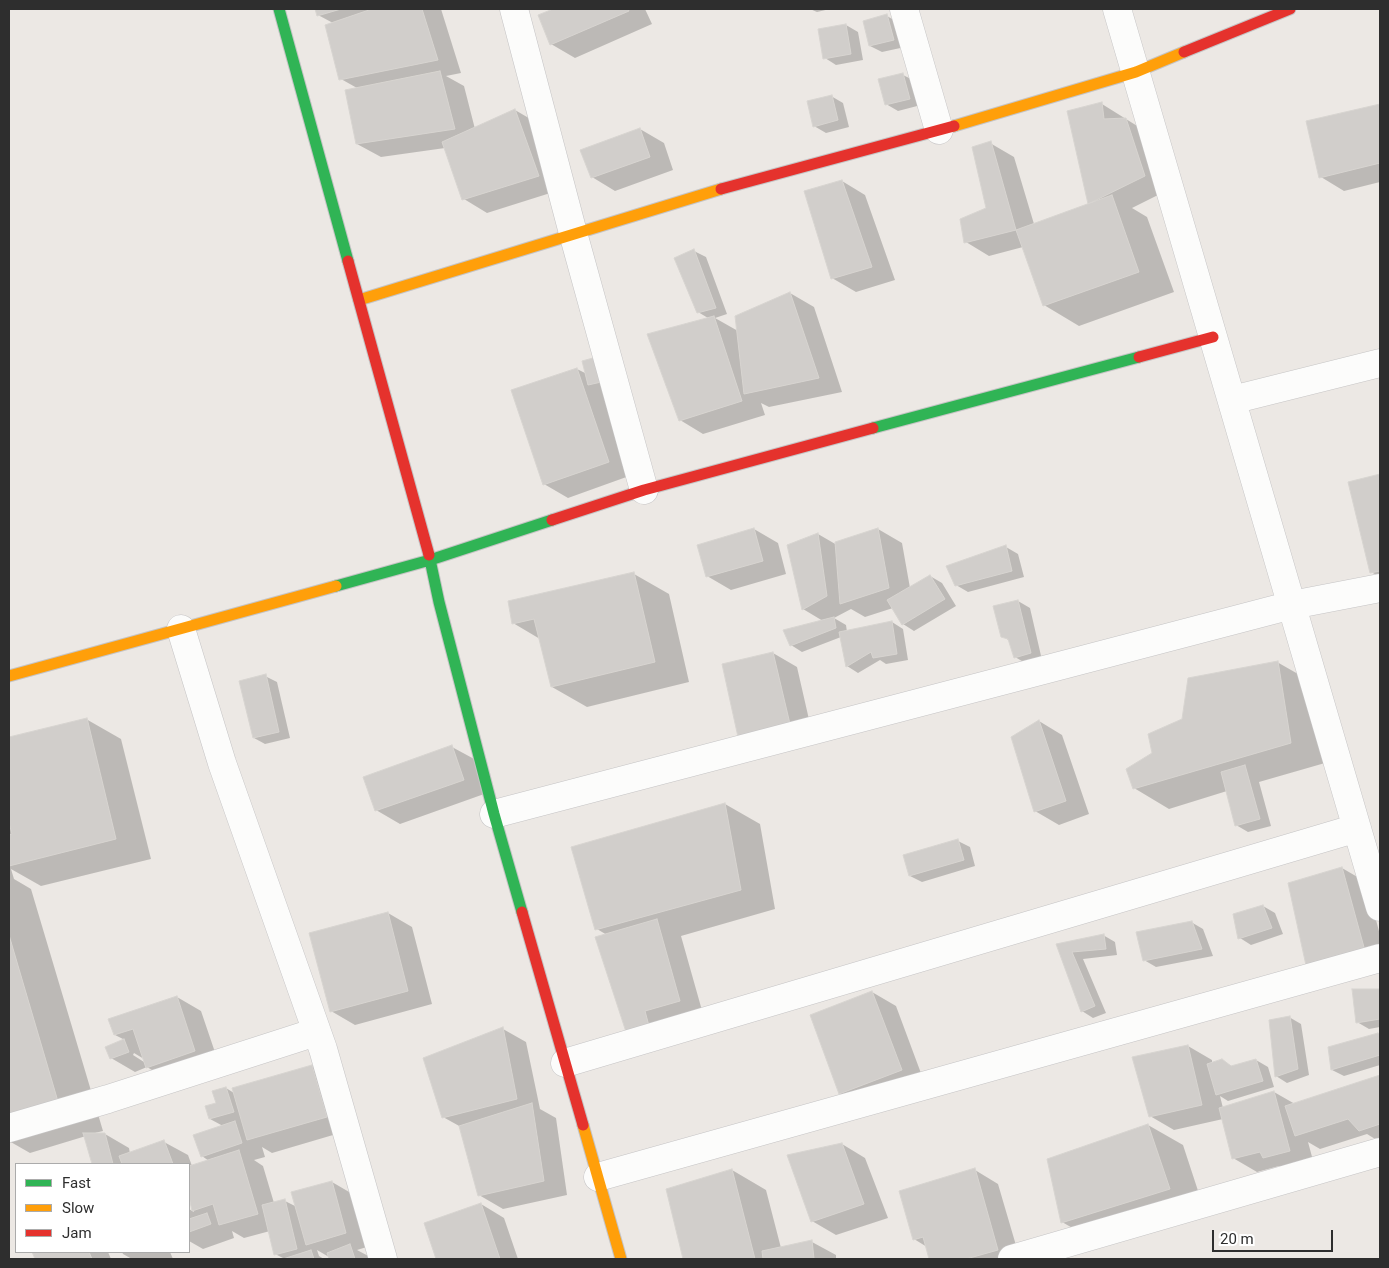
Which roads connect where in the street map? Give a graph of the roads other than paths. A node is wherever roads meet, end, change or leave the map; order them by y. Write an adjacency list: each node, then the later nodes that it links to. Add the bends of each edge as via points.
1 (279, 9): 9 (street)
2 (514, 9): 8 (street)
3 (904, 9): 7 (street)
4 (1117, 9): 6 (street)
5 (1290, 9): 6 (street)
6 (1136, 72): 7 (street); 10 (street)
7 (939, 130): 8 (street)
8 (573, 233): 9 (street); 13 (street)
9 (358, 300): 14 (street)
10 (1214, 338): 12 (street); 13 (street)
11 (1380, 363): 12 (street)
12 (1232, 400): 16 (street)
13 (644, 490): 14 (street)
14 (430, 560): 17 (street); 19 (street)
15 (1380, 588): 16 (street)
16 (1292, 605): 19 (street); 20 (street)
17 (182, 629): 18 (street); 23 (street, via 222,763)
18 (9, 676)
19 (494, 814): 24 (street)
20 (1357, 828): 21 (street); 24 (street)
21 (1380, 907)
22 (1380, 958): 27 (street)
23 (316, 1032): 25 (street); 28 (street)
24 (565, 1062): 27 (street)
25 (9, 1128)
26 (1380, 1152): 30 (street)
27 (598, 1177): 29 (street)
28 (383, 1259)
29 (621, 1259)
30 (1012, 1259)

